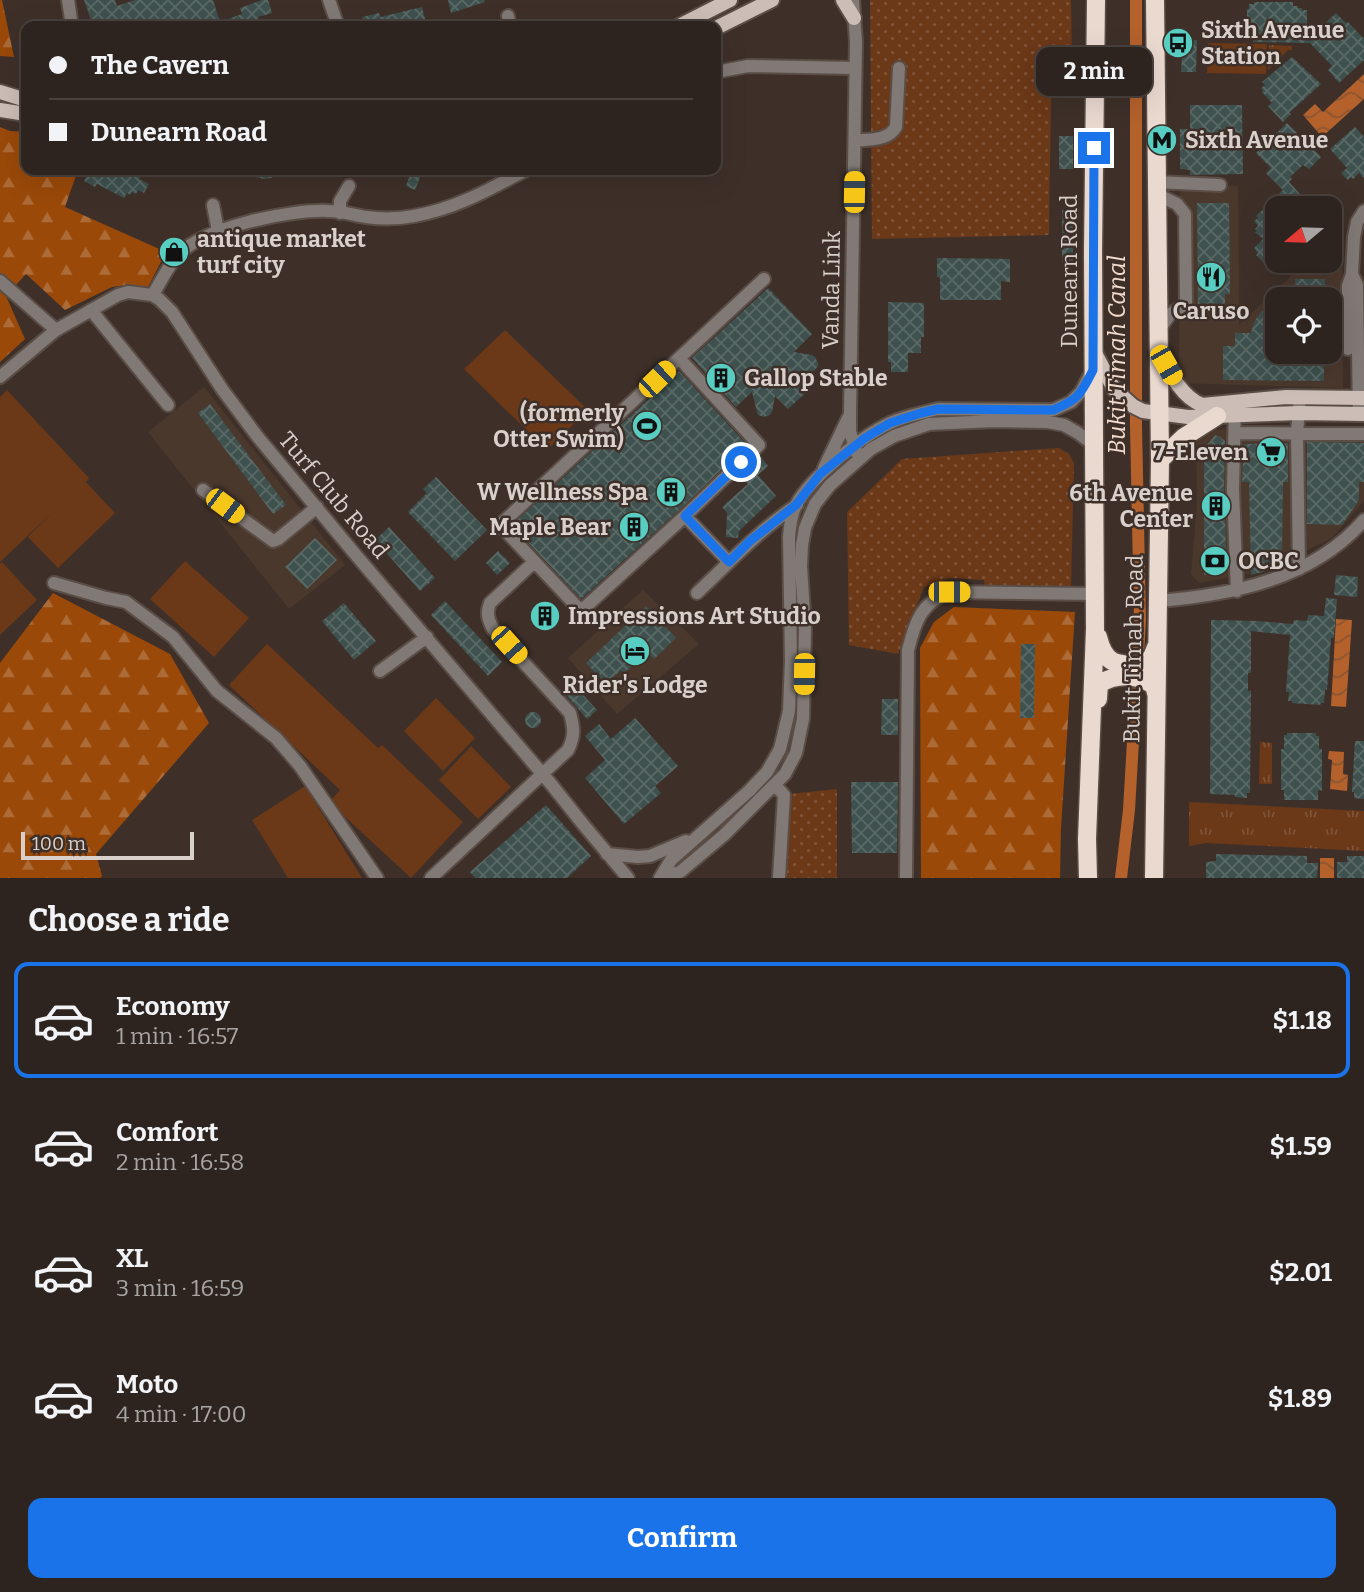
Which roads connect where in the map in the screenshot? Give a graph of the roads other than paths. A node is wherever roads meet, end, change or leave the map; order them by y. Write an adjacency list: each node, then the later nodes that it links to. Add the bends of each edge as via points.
1 (68, 0): 10 (street)
2 (329, 0): 11 (street)
3 (730, 0): 12 (main road)
4 (772, 0): 13 (main road)
5 (843, 0): 9 (main road)
6 (855, 0): 9 (main road)
7 (1096, 0): 39 (highway, Dunearn Road)
8 (1155, 1): 25 (highway, Bukit Timah Road)
9 (855, 18): 14 (street, Vanda Link)
10 (71, 21)
11 (336, 21)
12 (689, 21)
13 (721, 26)
14 (855, 68): 16 (street, via 748,66); 21 (street, Vanda Link)
15 (898, 68): 21 (street, via 892,134)
16 (721, 71)
17 (0, 92): 18 (main road)
18 (21, 98)
19 (0, 110): 20 (main road)
20 (21, 113)
21 (855, 141): 50 (street, Vanda Link)
22 (517, 175): 28 (street, via 444,209 397,218)
23 (1220, 185): 25 (street)
24 (349, 186): 28 (street, via 340,201)
25 (1156, 188): 37 (highway, Bukit Timah Road); 37 (street, via 1185,215 1186,304 1170,314)
26 (213, 205): 29 (street)
27 (1364, 211): 32 (street, via 1354,237)
28 (340, 213): 29 (street, via 276,216)
29 (218, 231): 33 (street, via 177,256)
30 (764, 279): 41 (street)
31 (0, 281): 36 (street)
32 (1353, 286): 34 (street); 38 (street)
33 (155, 291)
34 (1361, 306): 38 (street)
35 (91, 310): 36 (street, Turf Club Road); 46 (street); 62 (street, Turf Club Road, via 128,292 159,299 257,436)
36 (56, 330): 43 (street, Turf Club Road)
37 (1158, 331): 40 (highway, Bukit Timah Road)
38 (1352, 349): 45 (street)
39 (1093, 350): 42 (highway, Dunearn Road); 48 (main road, via 1114,389)
40 (1158, 351): 47 (main road, via 1174,379 1196,402); 48 (highway, Bukit Timah Road)
41 (679, 358): 63 (street, via 759,445); 65 (street, via 500,525)
42 (1093, 370): 55 (highway, Dunearn Road); 56 (street, via 1082,392 1053,410 938,409 890,423)
43 (0, 377)
44 (1300, 397): 45 (main road); 47 (main road); 49 (street)
45 (1357, 398): 51 (street)
46 (168, 405)
47 (1229, 411): 48 (main road, via 1179,417); 49 (main road); 52 (street); 57 (highway, via 1184,437)
48 (1151, 412): 57 (highway, Bukit Timah Road)
49 (1299, 413): 51 (main road); 53 (street)
50 (850, 414): 56 (street, Vanda Link); 58 (street, Vanda Link)
51 (1357, 415)
52 (1235, 433): 53 (street); 69 (street)
53 (1297, 433): 54 (street); 67 (street)
54 (1364, 434)
55 (1094, 445): 56 (street, via 1064,425 994,421 929,424); 71 (highway, Dunearn Road)
56 (856, 453): 58 (street); 60 (street)
57 (1160, 460): 72 (highway, Bukit Timah Road)
58 (820, 474): 61 (street)
59 (202, 489): 62 (street, via 273,541)
60 (818, 499): 61 (street); 81 (street, via 802,545 803,719 796,753)
61 (796, 505): 66 (street); 82 (street, via 789,537 789,711 780,749 767,772)
62 (317, 507): 74 (street, Turf Club Road)
63 (685, 516): 65 (street, via 581,611); 66 (street)
64 (1364, 520): 67 (street, via 1342,543)
65 (534, 562): 80 (street, via 487,611 493,629 570,713 574,739)
66 (729, 562): 70 (street)
67 (1299, 569): 69 (street)
68 (54, 583): 86 (street, via 126,602 173,637 217,691 276,738 300,766)
69 (1237, 591): 72 (street)
70 (697, 593)
71 (1095, 594): 73 (highway, Dunearn Road); 91 (street, via 949,592 922,612 908,650)
72 (1158, 601): 75 (highway, Bukit Timah Road)
73 (1096, 629): 77 (highway, via 1101,652); 83 (highway, Dunearn Road)
74 (427, 637): 76 (street); 80 (street, Turf Club Road)
75 (1157, 644): 78 (highway); 79 (highway, Bukit Timah Road)
76 (380, 671)
77 (1121, 671): 78 (highway); 83 (highway, via 1099,684)
78 (1143, 671): 79 (highway)
79 (1156, 693): 93 (highway, Bukit Timah Road)
80 (542, 773): 85 (street, Turf Club Road); 87 (street)
81 (775, 785): 84 (street); 90 (street, via 784,795)
82 (702, 833): 84 (street); 85 (street, via 650,856); 89 (street, via 671,860)
83 (1087, 839): 92 (highway, Dunearn Road)
84 (712, 845): 89 (street, via 680,872)
85 (607, 854): 88 (street, Turf Club Road)
86 (377, 878)
87 (431, 878)
88 (628, 878)
89 (660, 878)
90 (779, 878)
91 (906, 878)
92 (1088, 878)
93 (1154, 878)

